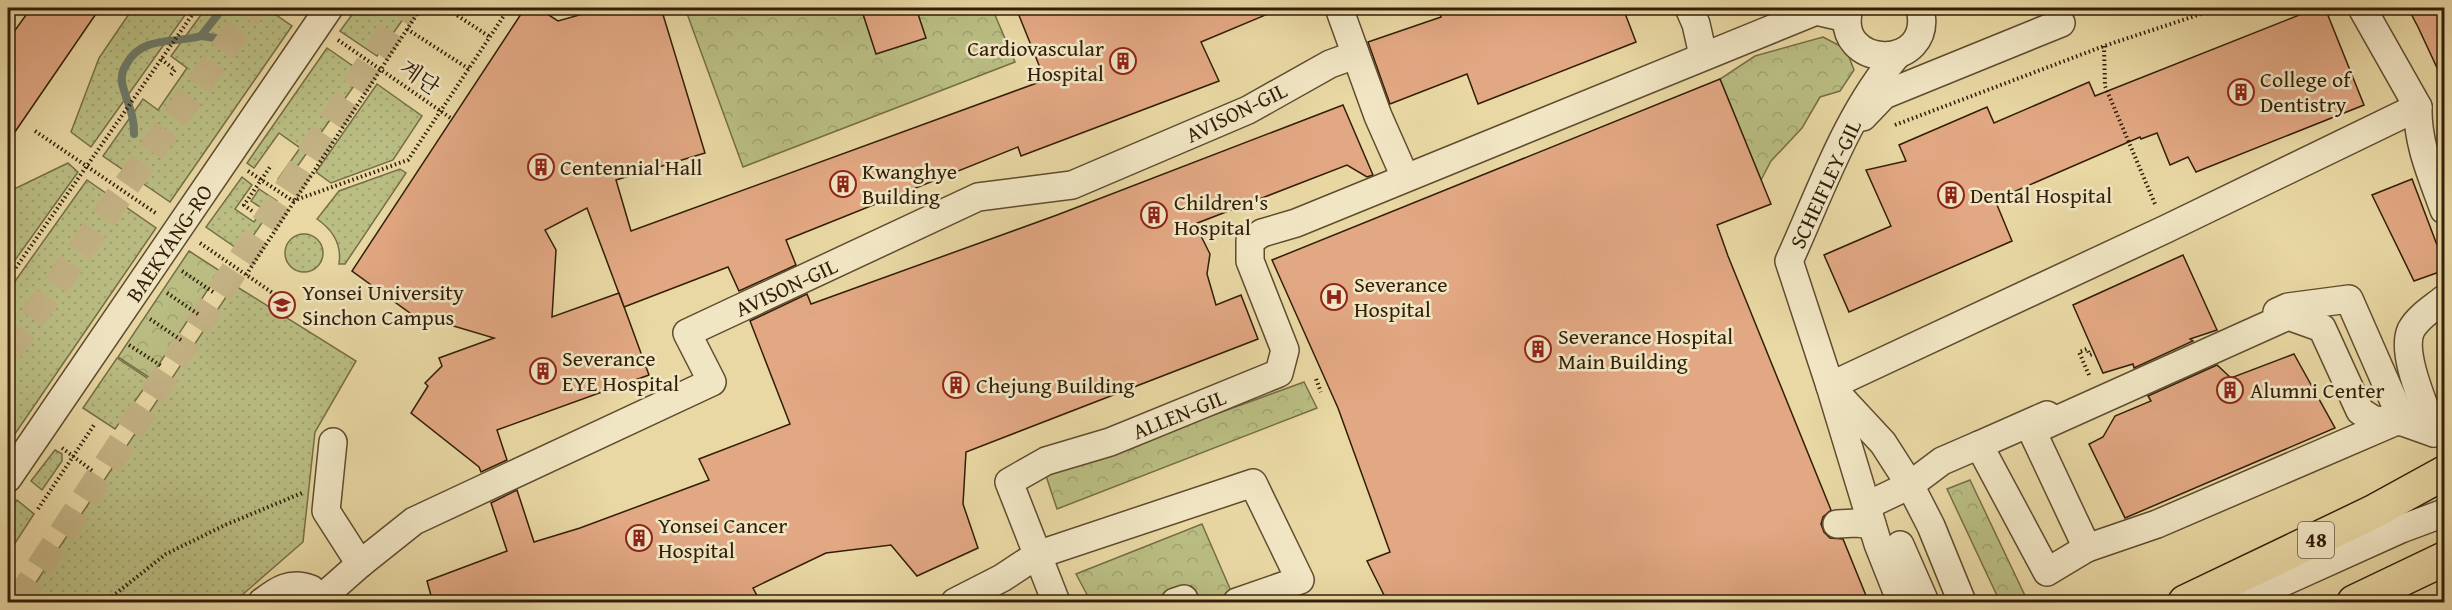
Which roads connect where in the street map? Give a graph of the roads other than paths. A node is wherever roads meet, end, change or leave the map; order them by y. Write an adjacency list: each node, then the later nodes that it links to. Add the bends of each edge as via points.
1 (1340, 8): 9 (street)
2 (1689, 8): 10 (street)
3 (2362, 8): 12 (street)
4 (1848, 13): 8 (street, via 1848,30 1863,50 1886,57); 10 (street, via 1816,11)
5 (1921, 14): 8 (street, via 1916,40); 11 (street)
6 (322, 16): 23 (street, BAEKYANG-RO)
7 (2061, 23): 11 (street)
8 (1898, 54): 13 (street, SCHEIFLEY-GIL, via 1875,83)
9 (1355, 55): 14 (street); 33 (street, AVISON-GIL, via 1329,64 1248,110 1072,185 978,197 687,333 712,382 414,521)
10 (1703, 55): 14 (street)
11 (1939, 75): 13 (street, via 1884,95)
12 (2418, 107): 15 (street, via 2422,152); 17 (street)
13 (1848, 132): 17 (street, SCHEIFLEY-GIL, via 1789,261)
14 (1405, 177): 31 (street, ALLEN-GIL, via 1250,241 1250,261 1285,350 1279,373 1110,442 1046,461 1009,482)
15 (2445, 210)
16 (2445, 299): 19 (street, via 2410,331 2407,352)
17 (1830, 386): 24 (street, SCHEIFLEY-GIL, via 1883,443); 27 (street)
18 (2397, 423): 19 (street); 21 (street, via 2349,299 2289,307); 30 (street, via 2157,525); 30 (street, via 2374,420 2360,411 2322,328 2288,316 2032,431)
19 (2434, 433): 25 (street, via 2432,444 2439,458)
20 (333, 442): 33 (street, via 326,511)
21 (1979, 445): 24 (street, via 1942,461); 30 (street, via 2047,572)
22 (2445, 473): 25 (main road, 48)
23 (8, 478)
24 (1910, 485): 27 (street); 41 (street, SCHEIFLEY-GIL)
25 (2429, 490): 42 (main road, 48, via 2373,512)
26 (2445, 513): 43 (street)
27 (1870, 515): 28 (street, via 1857,523); 39 (street)
28 (1837, 524)
29 (1900, 544): 40 (street)
30 (2087, 548)
31 (1037, 555): 36 (street); 37 (street); 38 (street, via 1252,483 1300,580)
32 (2445, 560): 44 (main road)
33 (360, 564): 34 (street, AVISON-GIL)
34 (314, 596): 35 (street, via 302,585 290,585)
35 (262, 603)
36 (955, 603)
37 (1056, 603)
38 (1237, 603)
39 (1901, 603)
40 (1925, 603)
41 (1962, 603)
42 (2185, 603)
43 (2239, 603)
44 (2354, 603)

